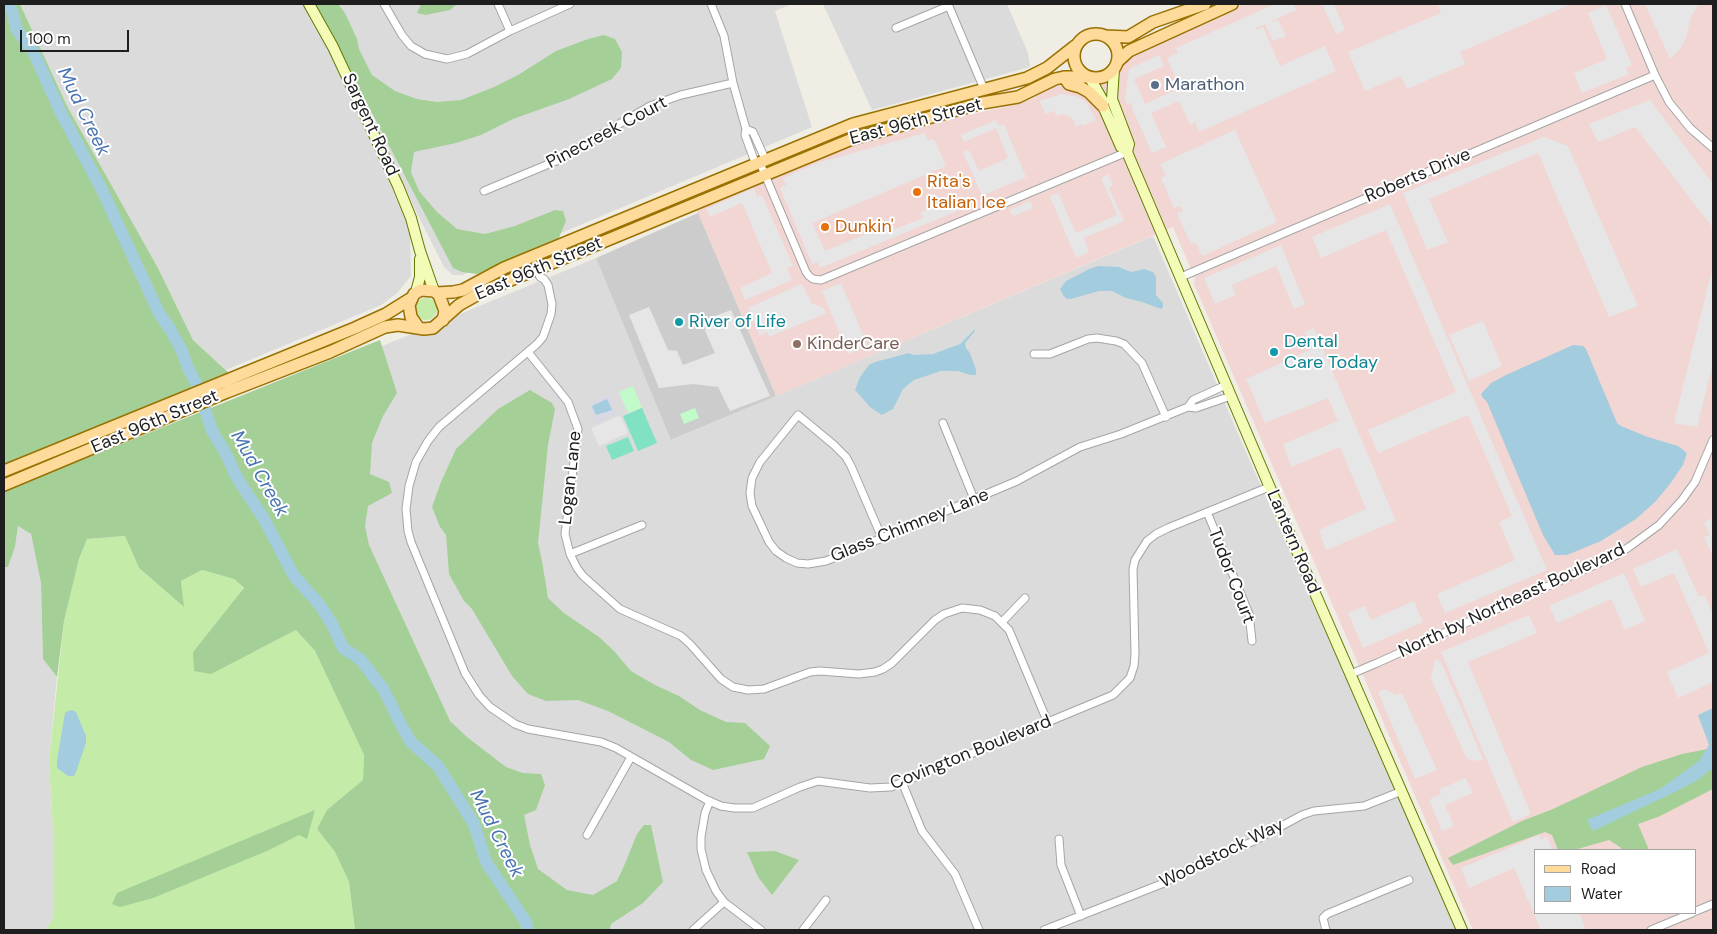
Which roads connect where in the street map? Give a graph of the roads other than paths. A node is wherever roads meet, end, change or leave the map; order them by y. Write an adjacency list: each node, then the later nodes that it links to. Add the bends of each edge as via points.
1 (309, 4): 27 (street, Sargent Road, via 334,47 398,186)
2 (384, 4): 11 (street, via 409,43 436,58 464,55)
3 (498, 4): 11 (street)
4 (570, 4): 11 (street)
5 (712, 4): 18 (street, via 724,36)
6 (1205, 4): 12 (main road, via 1153,22 1128,37)
7 (1232, 4): 14 (main road, via 1129,51)
8 (1625, 4): 15 (street)
9 (948, 5): 10 (street); 19 (street)
10 (896, 28)
11 (510, 31)
12 (1106, 36): 13 (main road, via 1092,33); 14 (main road, via 1116,47)
13 (1075, 46): 17 (main road, via 1076,68); 19 (main road, East 96th Street, via 1038,73)
14 (1116, 65): 17 (main road, via 1109,74); 22 (street, Lantern Road, via 1112,99 1129,144)
15 (1655, 75): 21 (street, via 1678,115); 30 (street, Roberts Drive)
16 (1064, 77): 17 (main road, East 96th Street); 20 (main road, via 1069,84 1089,92); 24 (main road, East 96th Street, via 1018,97 982,103 862,135)
17 (1089, 77): 20 (street, Lantern Road)
18 (733, 83): 23 (street, via 745,135); 25 (street, Pinecreek Court, via 650,106 556,161)
19 (984, 89): 23 (main road, East 96th Street, via 853,124)
20 (1103, 106): 22 (street, Lantern Road, via 1121,147)
21 (1713, 148)
22 (1128, 152): 24 (street, via 821,280 806,272); 30 (street, Lantern Road)
23 (761, 163): 24 (street); 26 (main road, East 96th Street)
24 (765, 175): 28 (main road, East 96th Street)
25 (484, 191)
26 (589, 232): 29 (main road, via 567,248 539,260); 32 (main road, East 96th Street, via 495,272 460,291)
27 (420, 251): 32 (street, Sargent Road); 33 (street, Sargent Road, via 420,277)
28 (548, 264): 29 (main road, East 96th Street); 31 (street)
29 (536, 269): 31 (street, Covington Boulevard); 34 (main road, East 96th Street, via 476,295)
30 (1180, 278): 38 (street, Lantern Road)
31 (544, 279): 36 (street, Covington Boulevard, via 550,293 551,314 543,336)
32 (436, 292): 33 (main road, East 96th Street, via 424,289); 34 (main road, via 445,311)
33 (413, 295): 35 (main road, via 410,314); 39 (main road, East 96th Street, via 376,319)
34 (443, 320): 35 (main road, East 96th Street, via 430,329)
35 (418, 328): 39 (main road, East 96th Street, via 389,326 336,350)
36 (528, 352): 53 (street, Logan Lane, via 568,402 578,429 566,534); 59 (street, Covington Boulevard, via 439,427 428,441 416,462 409,486 408,531 465,673 490,707 528,729 601,742)
37 (1034, 354): 43 (street, via 1050,354 1097,338 1124,344 1142,363)
38 (1226, 384): 40 (street, Lantern Road); 42 (street, Glass Chimney Lane, via 1193,400)
39 (225, 387): 41 (main road, East 96th Street)
40 (1231, 396): 42 (street, Glass Chimney Lane, via 1196,408); 48 (street, Lantern Road)
41 (177, 407): 46 (main road, East 96th Street); 47 (main road, East 96th Street)
42 (1188, 407): 43 (street, Glass Chimney Lane)
43 (1166, 417): 49 (street, Glass Chimney Lane, via 1080,447 1018,481)
44 (943, 423): 49 (street)
45 (1713, 440): 57 (street, North by Northeast Boulevard, via 1695,482 1682,500 1659,525 1617,555)
46 (4, 471)
47 (4, 485)
48 (1270, 487): 50 (street, Covington Boulevard); 57 (street, Lantern Road)
49 (974, 499): 52 (street, Glass Chimney Lane)
50 (1207, 512): 56 (street, Tudor Court, via 1249,614); 58 (street, Covington Boulevard, via 1156,534 1147,541 1135,560 1136,654 1130,678 1113,695)
51 (642, 525): 53 (street)
52 (882, 538): 52 (street, Glass Chimney Lane, via 826,561 808,564 786,558 769,542 752,506 750,485 760,462 798,415 846,457)
53 (570, 554): 55 (street, Logan Lane, via 577,568 614,605 681,636 722,679 733,687 748,690 764,689 810,672 859,674 882,669 935,620 953,610 980,610)
54 (1025, 598): 55 (street)
55 (1002, 622): 58 (street, Logan Lane, via 1013,638)
56 (1252, 641)
57 (1351, 674): 61 (street, Lantern Road)
58 (1048, 723): 60 (street, Covington Boulevard)
59 (631, 757): 62 (street, Covington Boulevard); 63 (street)
60 (902, 782): 62 (street, Covington Boulevard, via 870,788 818,781 748,808 728,807); 75 (street, via 922,831 955,874)
61 (1402, 791): 71 (street, Woodstock Way, via 1364,806 1302,814 1254,841 1205,861 1164,883); 78 (street, Lantern Road)
62 (710, 801): 67 (street, via 702,826 701,849 706,870)
63 (587, 835)
64 (1059, 839): 71 (street, via 1061,866)
65 (1409, 880): 77 (street, via 1328,914 1323,918)
66 (826, 900): 74 (street)
67 (724, 902): 72 (street); 73 (street)
68 (1713, 904): 69 (street)
69 (1697, 911)
70 (1690, 914): 79 (street)
71 (1081, 916): 76 (street, Woodstock Way)
72 (693, 930)
73 (761, 930)
74 (803, 930)
75 (979, 930)
76 (1044, 930)
77 (1326, 930)
78 (1462, 930)
79 (1651, 930)

